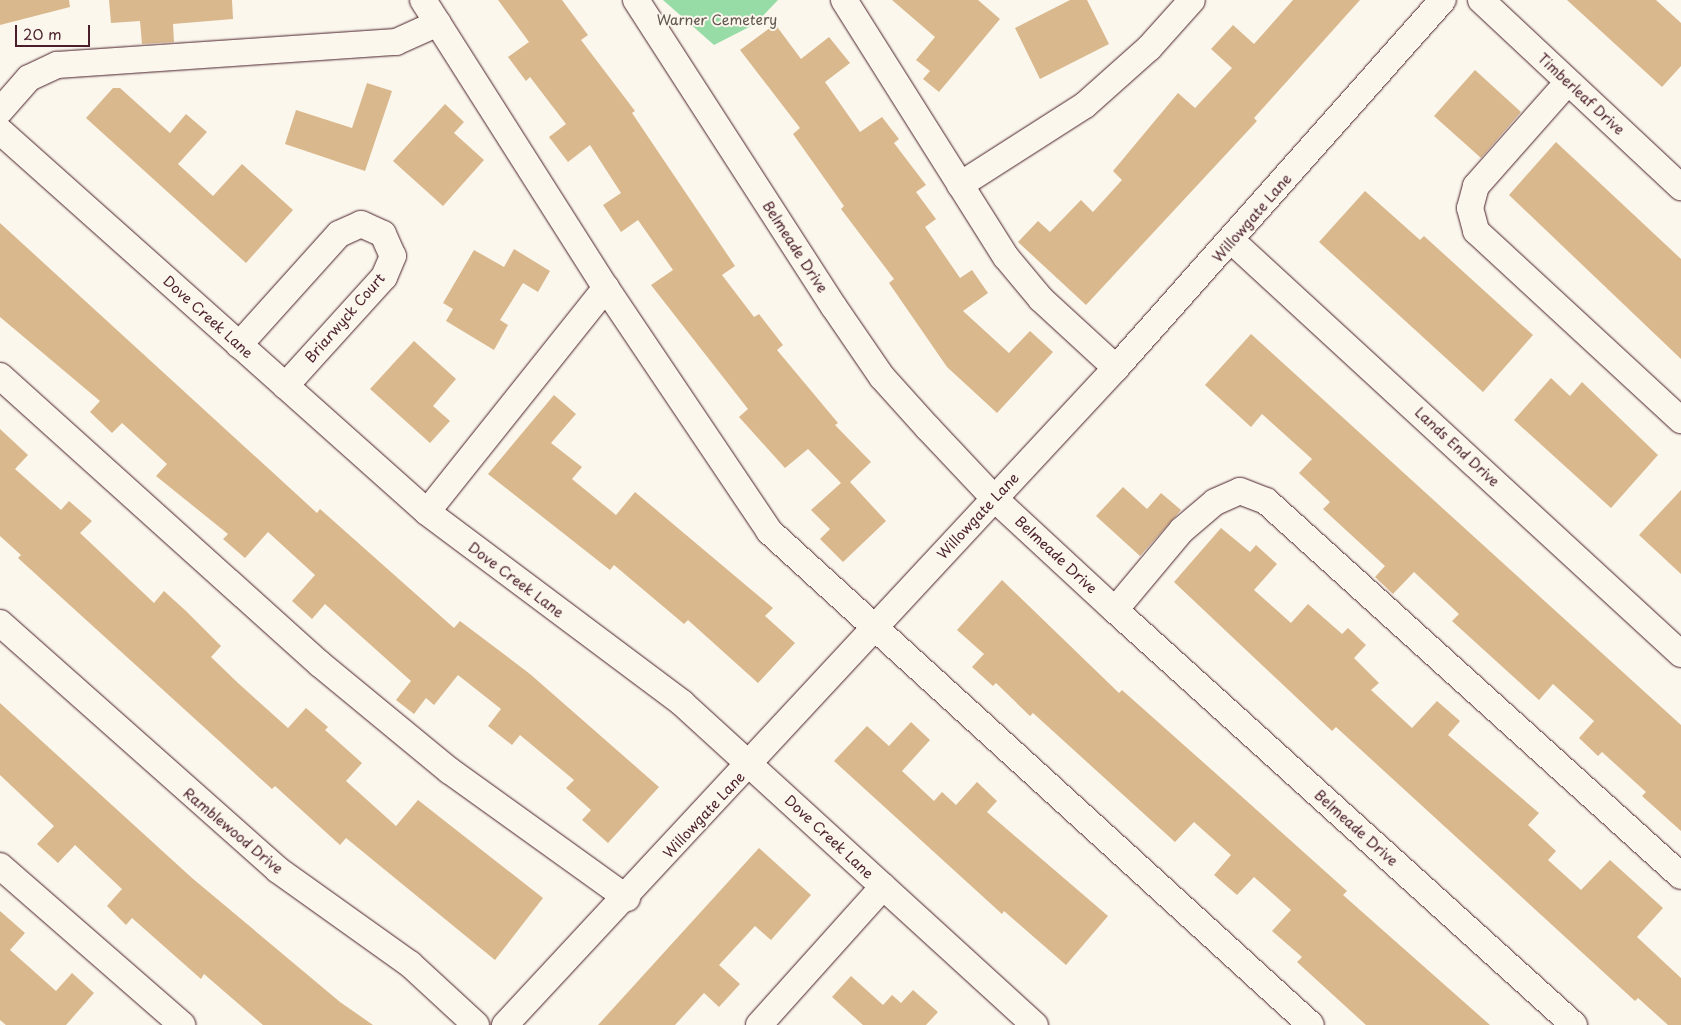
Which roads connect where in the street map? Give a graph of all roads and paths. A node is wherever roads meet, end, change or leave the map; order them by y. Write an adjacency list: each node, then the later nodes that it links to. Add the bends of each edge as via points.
1 (423, 0): 7 (street)
2 (636, 0): 20 (street, Belmeade Drive, via 882,377)
3 (844, 0): 11 (street)
4 (1192, 0): 11 (street, via 1149,48 1085,105)
5 (1443, 0): 13 (street, Willowgate Lane)
6 (1481, 0): 8 (street, Timberleaf Drive)
7 (438, 23): 9 (street, via 396,42 57,65 28,78); 14 (street)
8 (1568, 82): 12 (street, Timberleaf Drive); 19 (street, via 1476,186 1470,208 1476,231)
9 (0, 111)
10 (0, 131): 15 (street, Dove Creek Lane)
11 (960, 185): 16 (street, via 1006,257 1029,285)
12 (1681, 187)
13 (1232, 241): 16 (street, Willowgate Lane); 25 (street, Lands End Drive)
14 (606, 288): 21 (street); 24 (street, via 769,531)
15 (239, 345): 18 (street, Dove Creek Lane); 18 (street, Briarwyck Court, via 339,234 360,224 383,234 393,256 384,277)
16 (1116, 368): 20 (street, Willowgate Lane)
17 (0, 376): 30 (street, via 320,664 450,771)
18 (285, 386): 21 (street, Dove Creek Lane)
19 (1681, 420)
20 (994, 498): 22 (street, Belmeade Drive); 24 (street, Willowgate Lane)
21 (427, 512): 26 (street, Dove Creek Lane, via 682,703)
22 (1115, 610): 28 (street, via 1182,530 1215,502 1240,491 1266,501); 37 (street, Belmeade Drive)
23 (0, 623): 33 (street, Ramblewood Drive, via 278,870 410,964)
24 (875, 628): 26 (street, Willowgate Lane); 36 (street)
25 (1681, 654)
26 (751, 764): 29 (street, Dove Creek Lane); 30 (street, Willowgate Lane)
27 (0, 866): 32 (street)
28 (1681, 876)
29 (883, 887): 31 (street, Dove Creek Lane); 35 (street)
30 (627, 898): 34 (street, Willowgate Lane)
31 (1020, 1020)
32 (182, 1025)
33 (476, 1025)
34 (505, 1025)
35 (759, 1025)
36 (1311, 1025)
37 (1574, 1025)

